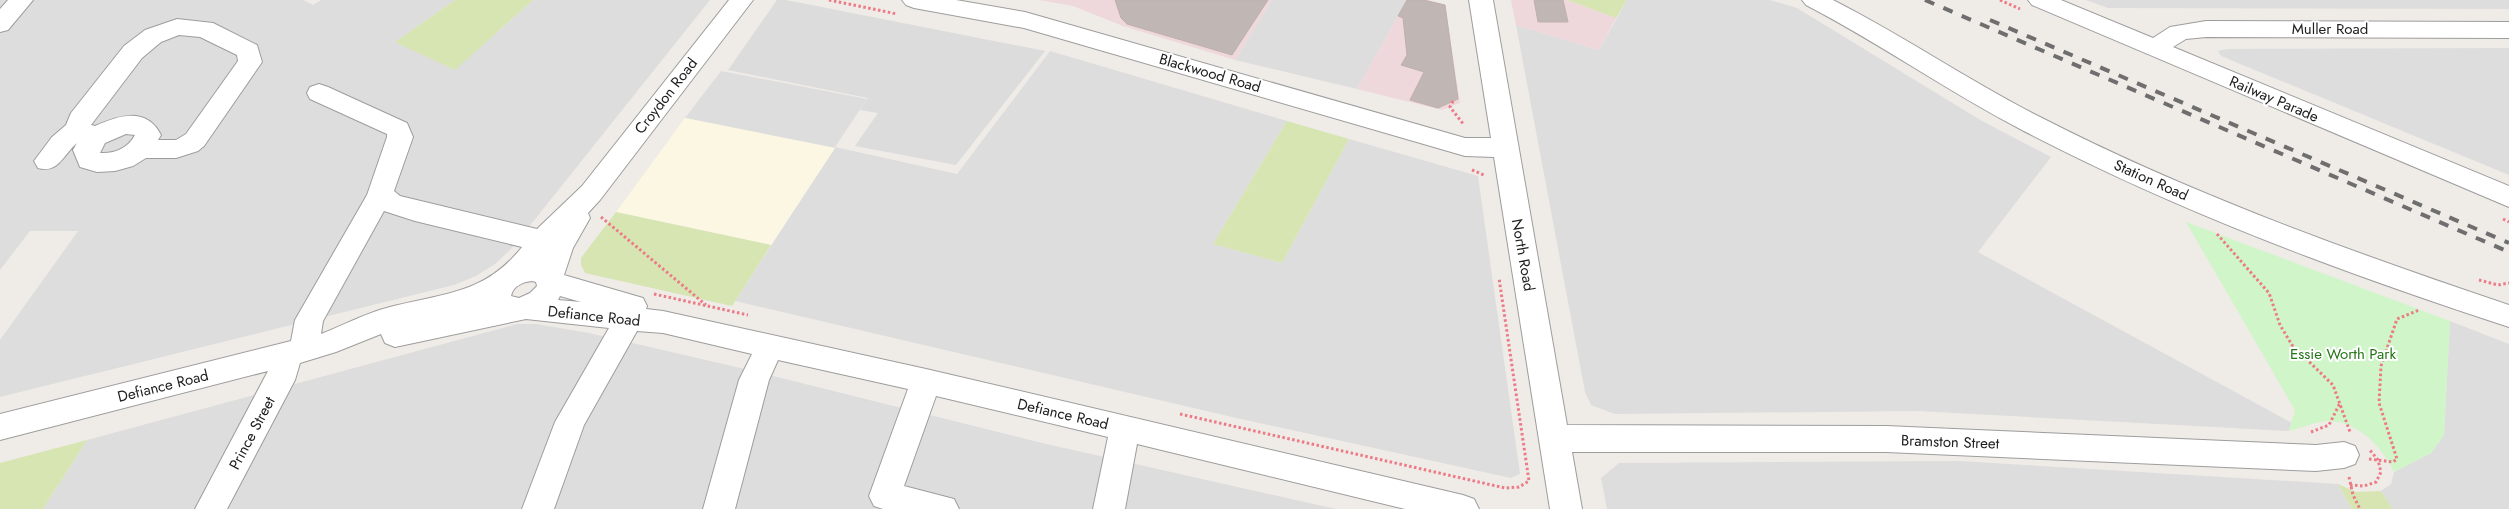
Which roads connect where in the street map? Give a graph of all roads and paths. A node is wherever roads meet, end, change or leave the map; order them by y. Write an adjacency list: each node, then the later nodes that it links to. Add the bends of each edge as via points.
1 (21, 0): 8 (street)
2 (741, 0): 23 (street, Croydon Road)
3 (829, 0): 7 (path)
4 (1482, 0): 17 (street, North Road)
5 (1814, 0): 29 (street, Station Road, via 1981,97 2120,167 2182,195)
6 (2040, 0): 11 (street, Railway Parade)
7 (909, 8): 17 (street, Blackwood Road, via 1025,20 1465,147)
8 (0, 24)
9 (2248, 29): 10 (street, Muller Road); 11 (street, Muller Road, via 2185,30 2163,41); 12 (street, via 2195,42 2197,55)
10 (2509, 30)
11 (2158, 49): 12 (street, Railway Parade)
12 (2210, 72): 22 (street, Railway Parade)
13 (319, 93): 21 (street, Prince Street, via 398,129 400,137)
14 (1453, 102): 15 (path, via 1450,107)
15 (1466, 127)
16 (87, 133): 16 (street, via 80,119 133,52 177,19 248,51 250,62 187,147 174,150 141,148 118,161 95,163 89,160 86,150); 18 (street, via 61,143)
17 (1505, 148): 43 (street, North Road)
18 (47, 161)
19 (1468, 169): 20 (path, via 1484,174)
20 (1485, 183)
21 (380, 195): 26 (street, via 391,203 415,211); 38 (street, Prince Street, via 309,320)
22 (2509, 197)
23 (598, 208): 24 (path); 26 (street, Croydon Road); 28 (street, Croydon Road, via 556,255); 32 (path)
24 (596, 224)
25 (2212, 228): 44 (path, via 2269,293 2280,325 2292,345 2333,385)
26 (542, 241): 31 (street, Croydon Road)
27 (1498, 274): 40 (path, via 1529,480 1519,487 1505,488)
28 (551, 279): 31 (street, Defiance Road, via 538,269 529,269); 36 (street, Defiance Road, via 634,306)
29 (2428, 289): 33 (street, Station Road); 45 (path, via 2426,308 2397,319 2381,366 2378,403 2397,459 2393,462)
30 (650, 293): 32 (path)
31 (512, 295): 35 (street, Defiance Road); 38 (street, Defiance Road, via 461,320 433,328)
32 (707, 306): 34 (path)
33 (2509, 316)
34 (756, 317)
35 (629, 319): 36 (street, Defiance Road); 48 (street, via 570,422)
36 (663, 322): 37 (street, Defiance Road)
37 (770, 346): 39 (street, Defiance Road); 49 (street, via 754,380)
38 (306, 350): 41 (street, Defiance Road); 47 (street, Prince Street, via 280,380)
39 (926, 381): 42 (street, Defiance Road); 50 (street, via 885,496)
40 (1174, 413)
41 (0, 427)
42 (1125, 429): 51 (street); 52 (street, Defiance Road)
43 (1555, 438): 44 (street, Bramston Street, via 1886,439 2316,458); 53 (street, North Road)
44 (2353, 445): 45 (path); 45 (path); 46 (path)
45 (2378, 460): 46 (path, via 2381,472 2376,482 2364,486)
46 (2350, 485): 54 (path)
47 (211, 509)
48 (538, 509)
49 (718, 509)
50 (943, 509)
51 (1109, 509)
52 (1463, 509)
53 (1566, 509)
54 (2360, 509)

